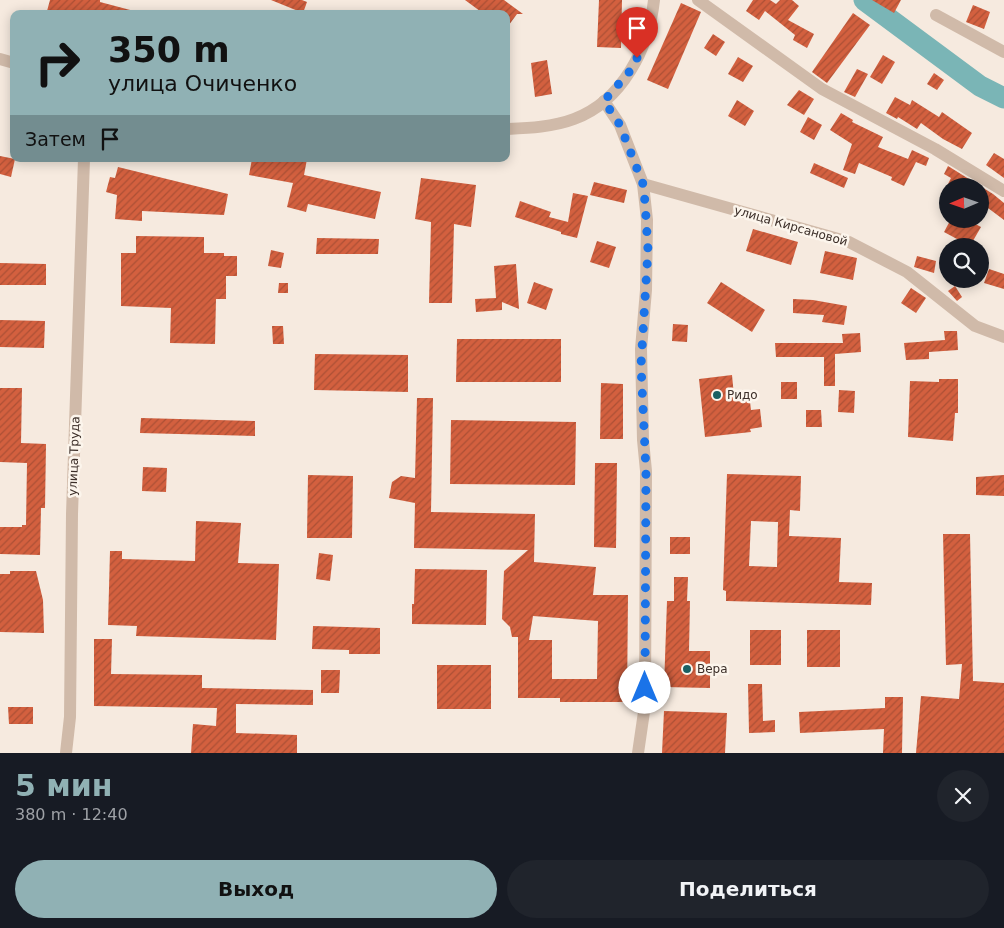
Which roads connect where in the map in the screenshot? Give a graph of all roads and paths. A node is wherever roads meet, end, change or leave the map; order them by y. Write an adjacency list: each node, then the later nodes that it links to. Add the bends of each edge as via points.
1 (654, 0): 5 (street, via 644,44 630,71)
2 (698, 0): 9 (street, via 822,89 935,149)
3 (936, 15): 4 (street)
4 (1004, 52)
5 (604, 101): 6 (street, via 591,111 553,125); 8 (street, via 620,125)
6 (510, 129)
7 (84, 162): 11 (street, улица Труда, via 72,514 70,718)
8 (643, 184): 10 (street, улица Кирсановой, via 849,242 908,272 975,326); 12 (street, via 648,239 641,349 646,480 645,705)
9 (1004, 191)
10 (1004, 337)
11 (66, 753)
12 (638, 753)

